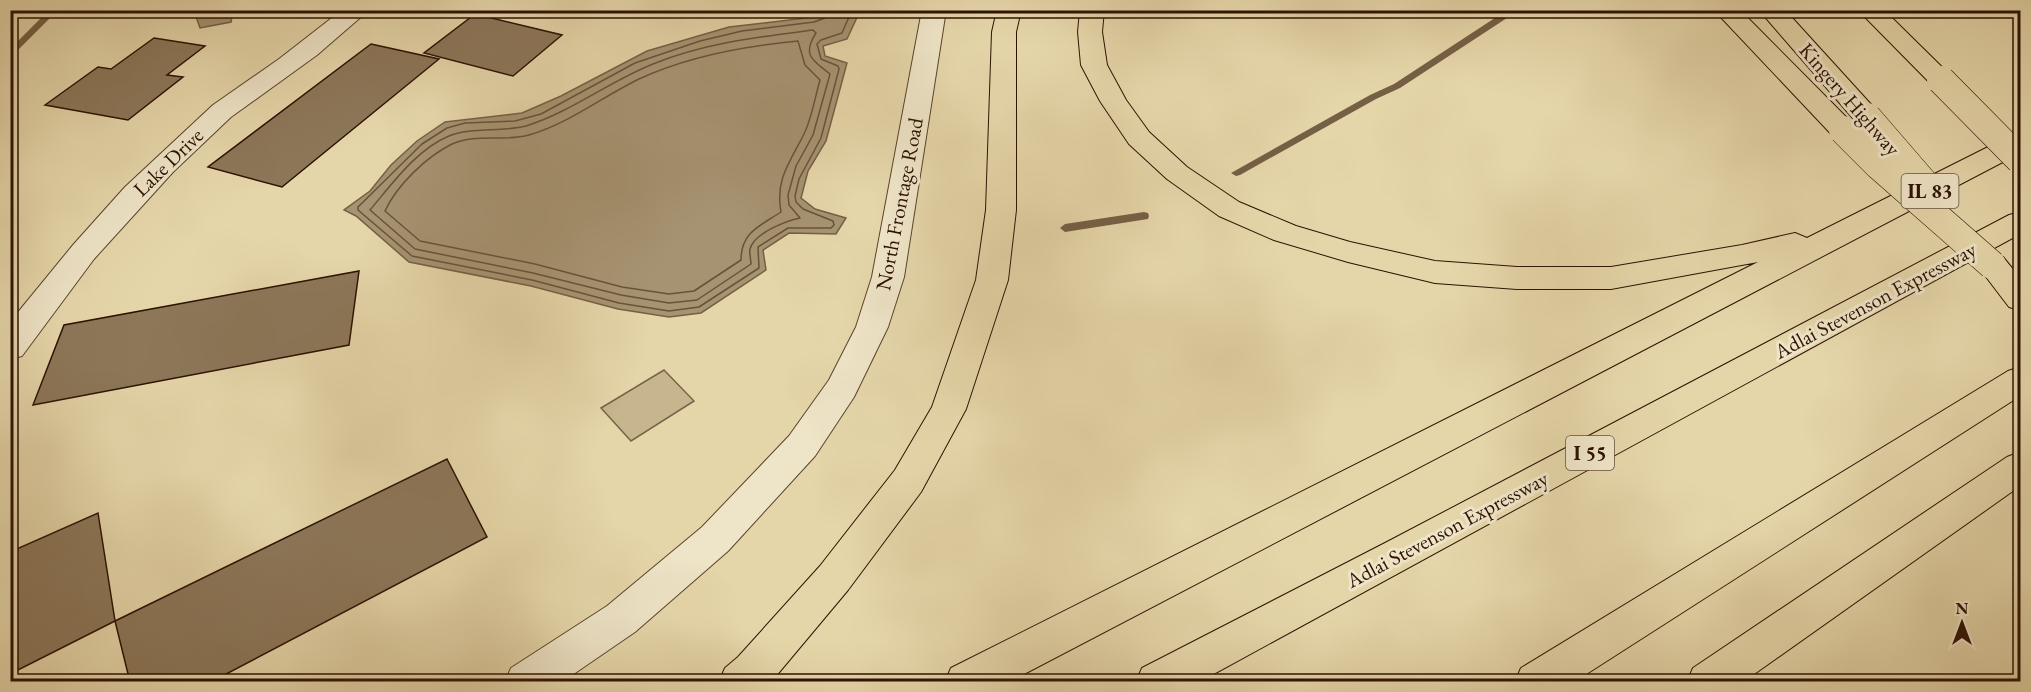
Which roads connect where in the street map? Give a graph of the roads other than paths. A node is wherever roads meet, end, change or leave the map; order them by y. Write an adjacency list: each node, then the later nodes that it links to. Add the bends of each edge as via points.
1 (357, 10): 16 (street, Lake Drive, via 225,109 167,160 57,282)
2 (934, 10): 19 (street, North Frontage Road, via 888,277 872,327 842,388 802,446 715,539 621,619)
3 (1009, 10): 20 (highway, via 1004,32 1001,210 992,280 949,409 908,481 834,578)
4 (1092, 10): 14 (highway, via 1094,65 1139,138 1177,173 1229,209 1285,233 1348,252 1435,272 1517,278 1611,278 1742,256)
5 (1726, 10): 10 (highway)
6 (1771, 10): 10 (highway, Kingery Highway)
7 (1870, 10): 9 (highway)
8 (1880, 10): 9 (highway)
9 (1908, 48): 12 (highway, bridge)
10 (1855, 123): 15 (highway, bridge, via 1878,165 1992,265)
11 (2020, 142): 14 (highway)
12 (2020, 160)
13 (2020, 222): 22 (highway, Adlai Stevenson Expressway / I 55)
14 (1850, 230): 21 (highway)
15 (2020, 299)
16 (10, 347)
17 (2020, 380): 23 (highway)
18 (2020, 467): 24 (highway)
19 (526, 681)
20 (740, 681)
21 (966, 681)
22 (1157, 681)
23 (1536, 681)
24 (1708, 681)

